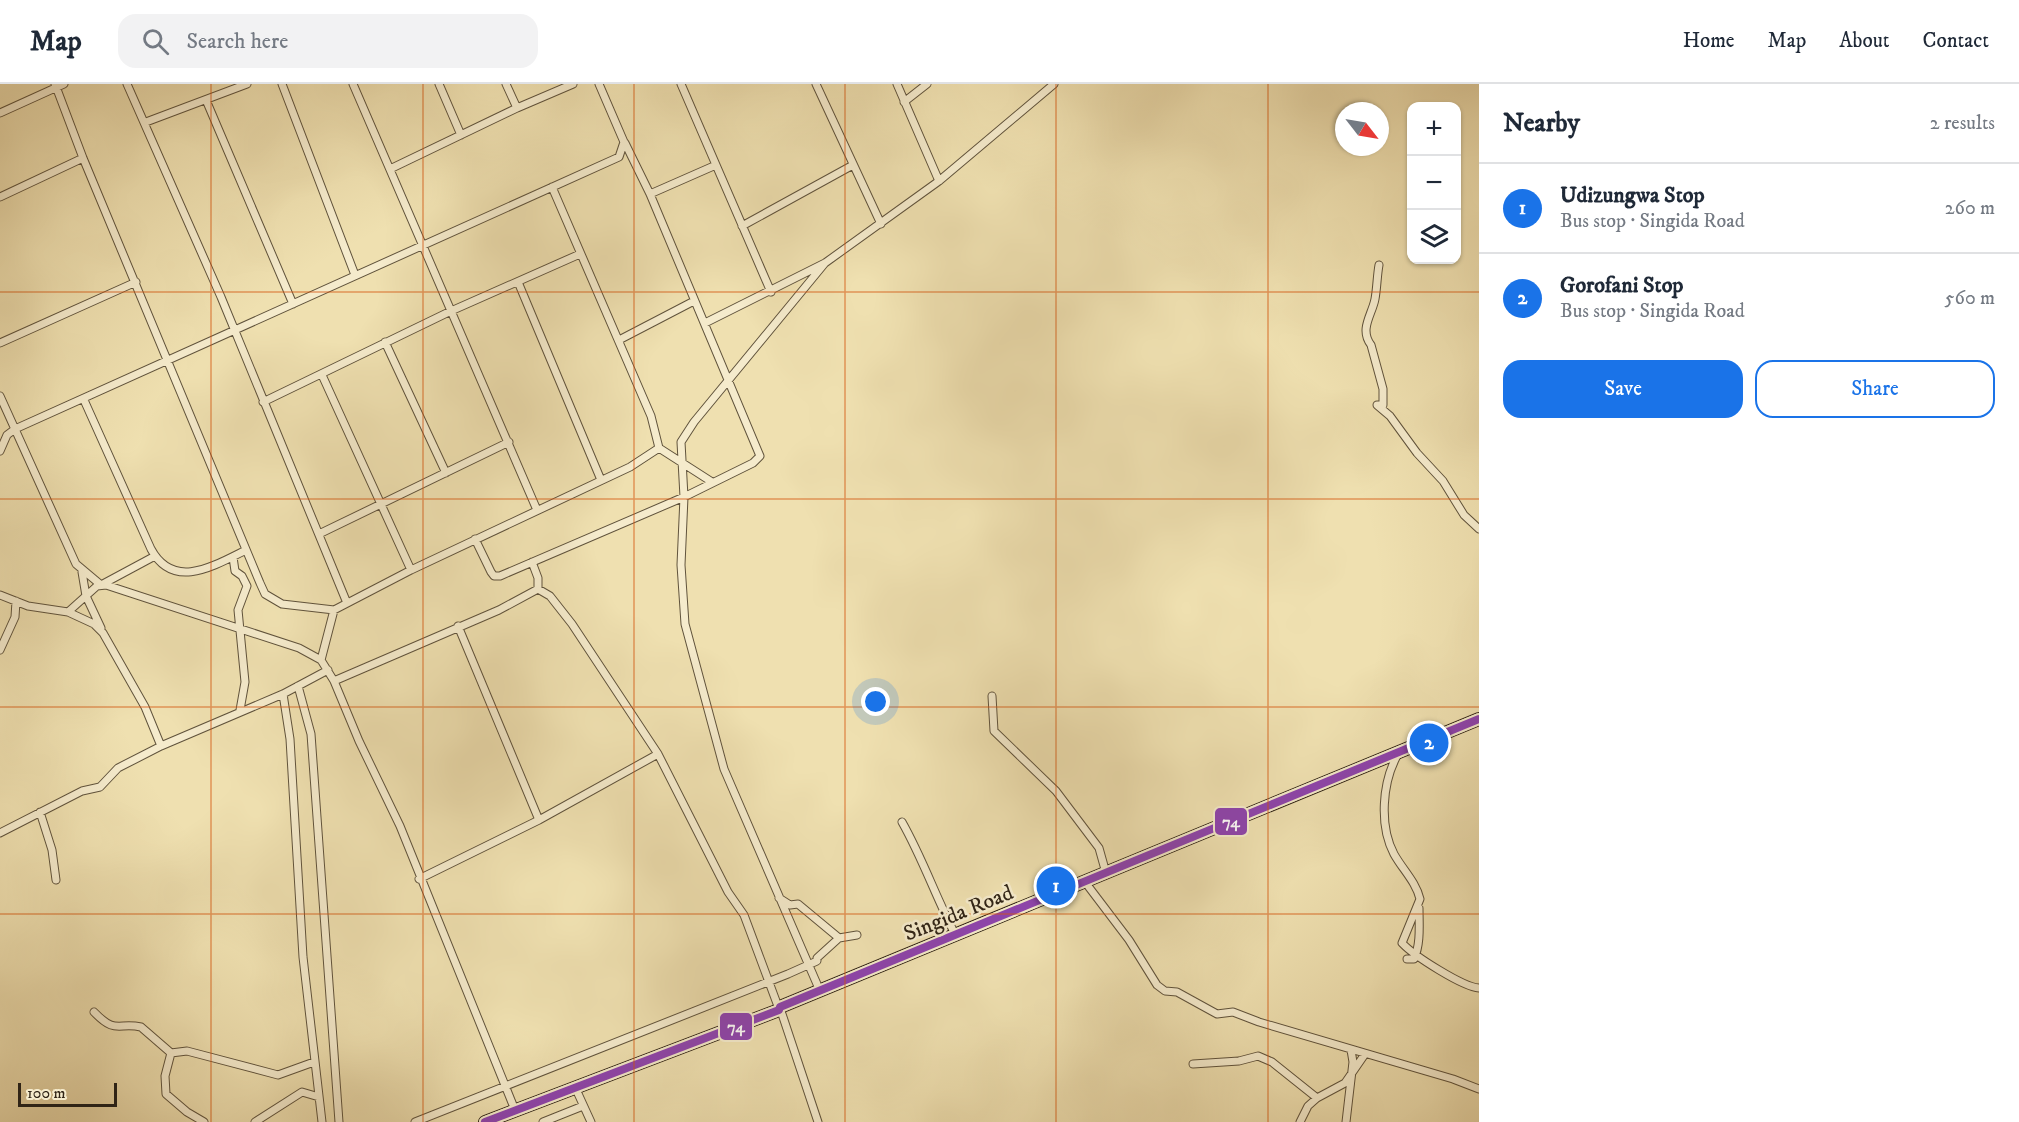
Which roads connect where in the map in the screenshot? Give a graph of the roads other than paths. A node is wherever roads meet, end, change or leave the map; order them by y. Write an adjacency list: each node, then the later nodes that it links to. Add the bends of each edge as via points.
1 (64, 84): 15 (street)
2 (127, 84): 20 (street)
3 (247, 84): 16 (street)
4 (282, 84): 37 (street)
5 (353, 84): 26 (street)
6 (439, 84): 21 (street)
7 (506, 84): 18 (street)
8 (573, 84): 18 (street)
9 (599, 84): 22 (street)
10 (681, 84): 24 (street)
11 (816, 84): 25 (street)
12 (897, 84): 17 (street)
13 (927, 84): 17 (street)
14 (1054, 84): 27 (street)
15 (56, 86): 19 (street); 23 (street)
16 (206, 100): 20 (street); 42 (street)
17 (904, 102): 27 (street)
18 (517, 108): 21 (street)
19 (0, 113)
20 (146, 122): 45 (street)
21 (461, 135): 26 (street)
22 (624, 142): 28 (street, via 618,158); 29 (street)
23 (83, 158): 30 (street); 38 (street)
24 (716, 165): 29 (street); 32 (street)
25 (853, 165): 31 (street); 32 (street)
26 (390, 169): 33 (street)
27 (939, 181): 31 (street)
28 (552, 187): 33 (street); 34 (street)
29 (650, 194): 41 (street)
30 (0, 197)
31 (880, 224): 35 (street)
32 (742, 226): 40 (street)
33 (423, 244): 37 (street); 43 (street)
34 (580, 254): 39 (street); 46 (street)
35 (825, 263): 40 (street); 51 (street)
36 (1379, 265): 66 (street, via 1374,305 1366,326 1366,339 1383,389 1383,405 1377,405 1390,416 1443,481 1464,515)
37 (355, 275): 42 (street)
38 (136, 282): 48 (street); 49 (street)
39 (518, 282): 43 (street); 61 (street)
40 (771, 292): 44 (street)
41 (694, 301): 44 (street); 46 (street)
42 (293, 304): 45 (street)
43 (451, 310): 47 (street); 56 (street)
44 (705, 324): 51 (street)
45 (233, 331): 49 (street); 54 (street)
46 (619, 340): 57 (street, via 651,416)
47 (385, 342): 50 (street); 60 (street)
48 (0, 343)
49 (168, 360): 53 (street); 69 (street)
50 (322, 375): 54 (street); 64 (street)
51 (729, 379): 59 (street, via 685,434 681,442); 62 (street, via 760,456)
52 (0, 396): 55 (street)
53 (84, 400): 55 (street); 70 (street)
54 (263, 402): 67 (street)
55 (15, 429): 58 (street); 74 (street)
56 (509, 442): 60 (street); 65 (street)
57 (658, 448): 59 (street); 61 (street)
58 (0, 451)
59 (682, 462): 62 (street); 63 (street)
60 (446, 473): 64 (street)
61 (602, 480): 65 (street)
62 (712, 483): 63 (street)
63 (684, 497): 72 (street); 106 (street, via 681,566 685,624 724,769)
64 (381, 504): 67 (street); 73 (street)
65 (537, 510): 68 (street)
66 (1479, 529)
67 (319, 534): 80 (street)
68 (475, 539): 72 (street, via 494,576); 73 (street)
69 (246, 550): 71 (street); 81 (street, via 266,594 273,600)
70 (155, 556): 71 (street, via 166,570 178,574); 75 (street)
71 (233, 557): 84 (street, via 236,571 247,586 238,610)
72 (532, 562): 76 (street)
73 (411, 570): 80 (street)
74 (82, 572): 75 (street); 78 (street)
75 (101, 585): 78 (street); 84 (street)
76 (538, 589): 83 (street); 97 (street, via 550,596 572,624)
77 (0, 595): 79 (street)
78 (86, 596): 82 (street); 85 (street)
79 (16, 601): 82 (street); 86 (street, via 15,617)
80 (347, 603): 81 (street)
81 (334, 610): 87 (street)
82 (68, 612): 85 (street, via 94,624)
83 (458, 626): 89 (street); 99 (street)
84 (240, 630): 87 (street, via 299,648); 93 (street, via 245,682)
85 (103, 633): 95 (street, via 145,707)
86 (0, 650)
87 (321, 660): 88 (street)
88 (328, 670): 89 (street); 90 (street)
89 (334, 681): 103 (street, via 400,826)
90 (298, 686): 91 (street); 135 (street, via 311,734)
91 (283, 694): 93 (street); 122 (street, via 290,739 303,957)
92 (992, 696): 102 (street, via 994,731 1056,791 1099,848)
93 (240, 710): 95 (street)
94 (1479, 719): 96 (highway, Singida Road)
95 (161, 746): 98 (street, via 118,768 100,787 82,791)
96 (1400, 751): 102 (highway, Singida Road); 107 (street, via 1390,771 1384,813 1388,839 1418,890)
97 (658, 754): 99 (street); 114 (street, via 728,892 744,915)
98 (40, 812): 101 (street); 104 (street)
99 (539, 820): 103 (street)
100 (902, 822): 109 (street, via 923,858 938,902)
101 (0, 833)
102 (1106, 874): 105 (highway, Singida Road)
103 (419, 879): 125 (street)
104 (57, 880)
105 (1085, 882): 109 (highway, Singida Road); 119 (street, via 1165,991 1177,992 1217,1014 1245,1015)
106 (779, 898): 110 (street, via 790,905 798,904); 113 (street)
107 (1418, 906): 111 (street, via 1420,935); 111 (street, via 1402,943)
108 (856, 935): 110 (street)
109 (956, 936): 116 (highway, Singida Road)
110 (839, 939): 113 (street)
111 (1416, 954): 112 (street, via 1414,959); 115 (street, via 1466,985)
112 (1407, 959)
113 (809, 965): 114 (street); 116 (street)
114 (768, 983): 117 (street); 125 (street)
115 (1479, 988)
116 (820, 992): 117 (highway, Singida Road)
117 (779, 1008): 126 (highway, Singida Road); 140 (street)
118 (94, 1012): 120 (street, via 117,1028 141,1027)
119 (1351, 1050): 121 (street); 124 (street)
120 (171, 1053): 122 (street, via 187,1051 278,1075); 132 (street, via 165,1076 166,1094)
121 (1365, 1054): 124 (street); 127 (street)
122 (314, 1062): 128 (street)
123 (1193, 1064): 129 (street, via 1258,1056 1272,1062)
124 (1352, 1069): 129 (street, via 1339,1088); 142 (street)
125 (506, 1088): 131 (street); 136 (street)
126 (575, 1088): 130 (street); 131 (highway, Singida Road)
127 (1479, 1089)
128 (319, 1097): 133 (street, via 302,1092); 134 (street)
129 (1317, 1098): 141 (street)
130 (584, 1106): 138 (street); 139 (street)
131 (515, 1110): 137 (highway, Singida Road)
132 (204, 1122)
133 (255, 1122)
134 (322, 1122)
135 (339, 1122)
136 (415, 1122)
137 (485, 1122)
138 (543, 1122)
139 (591, 1122)
140 (818, 1122)
141 (1300, 1122)
142 (1346, 1122)

